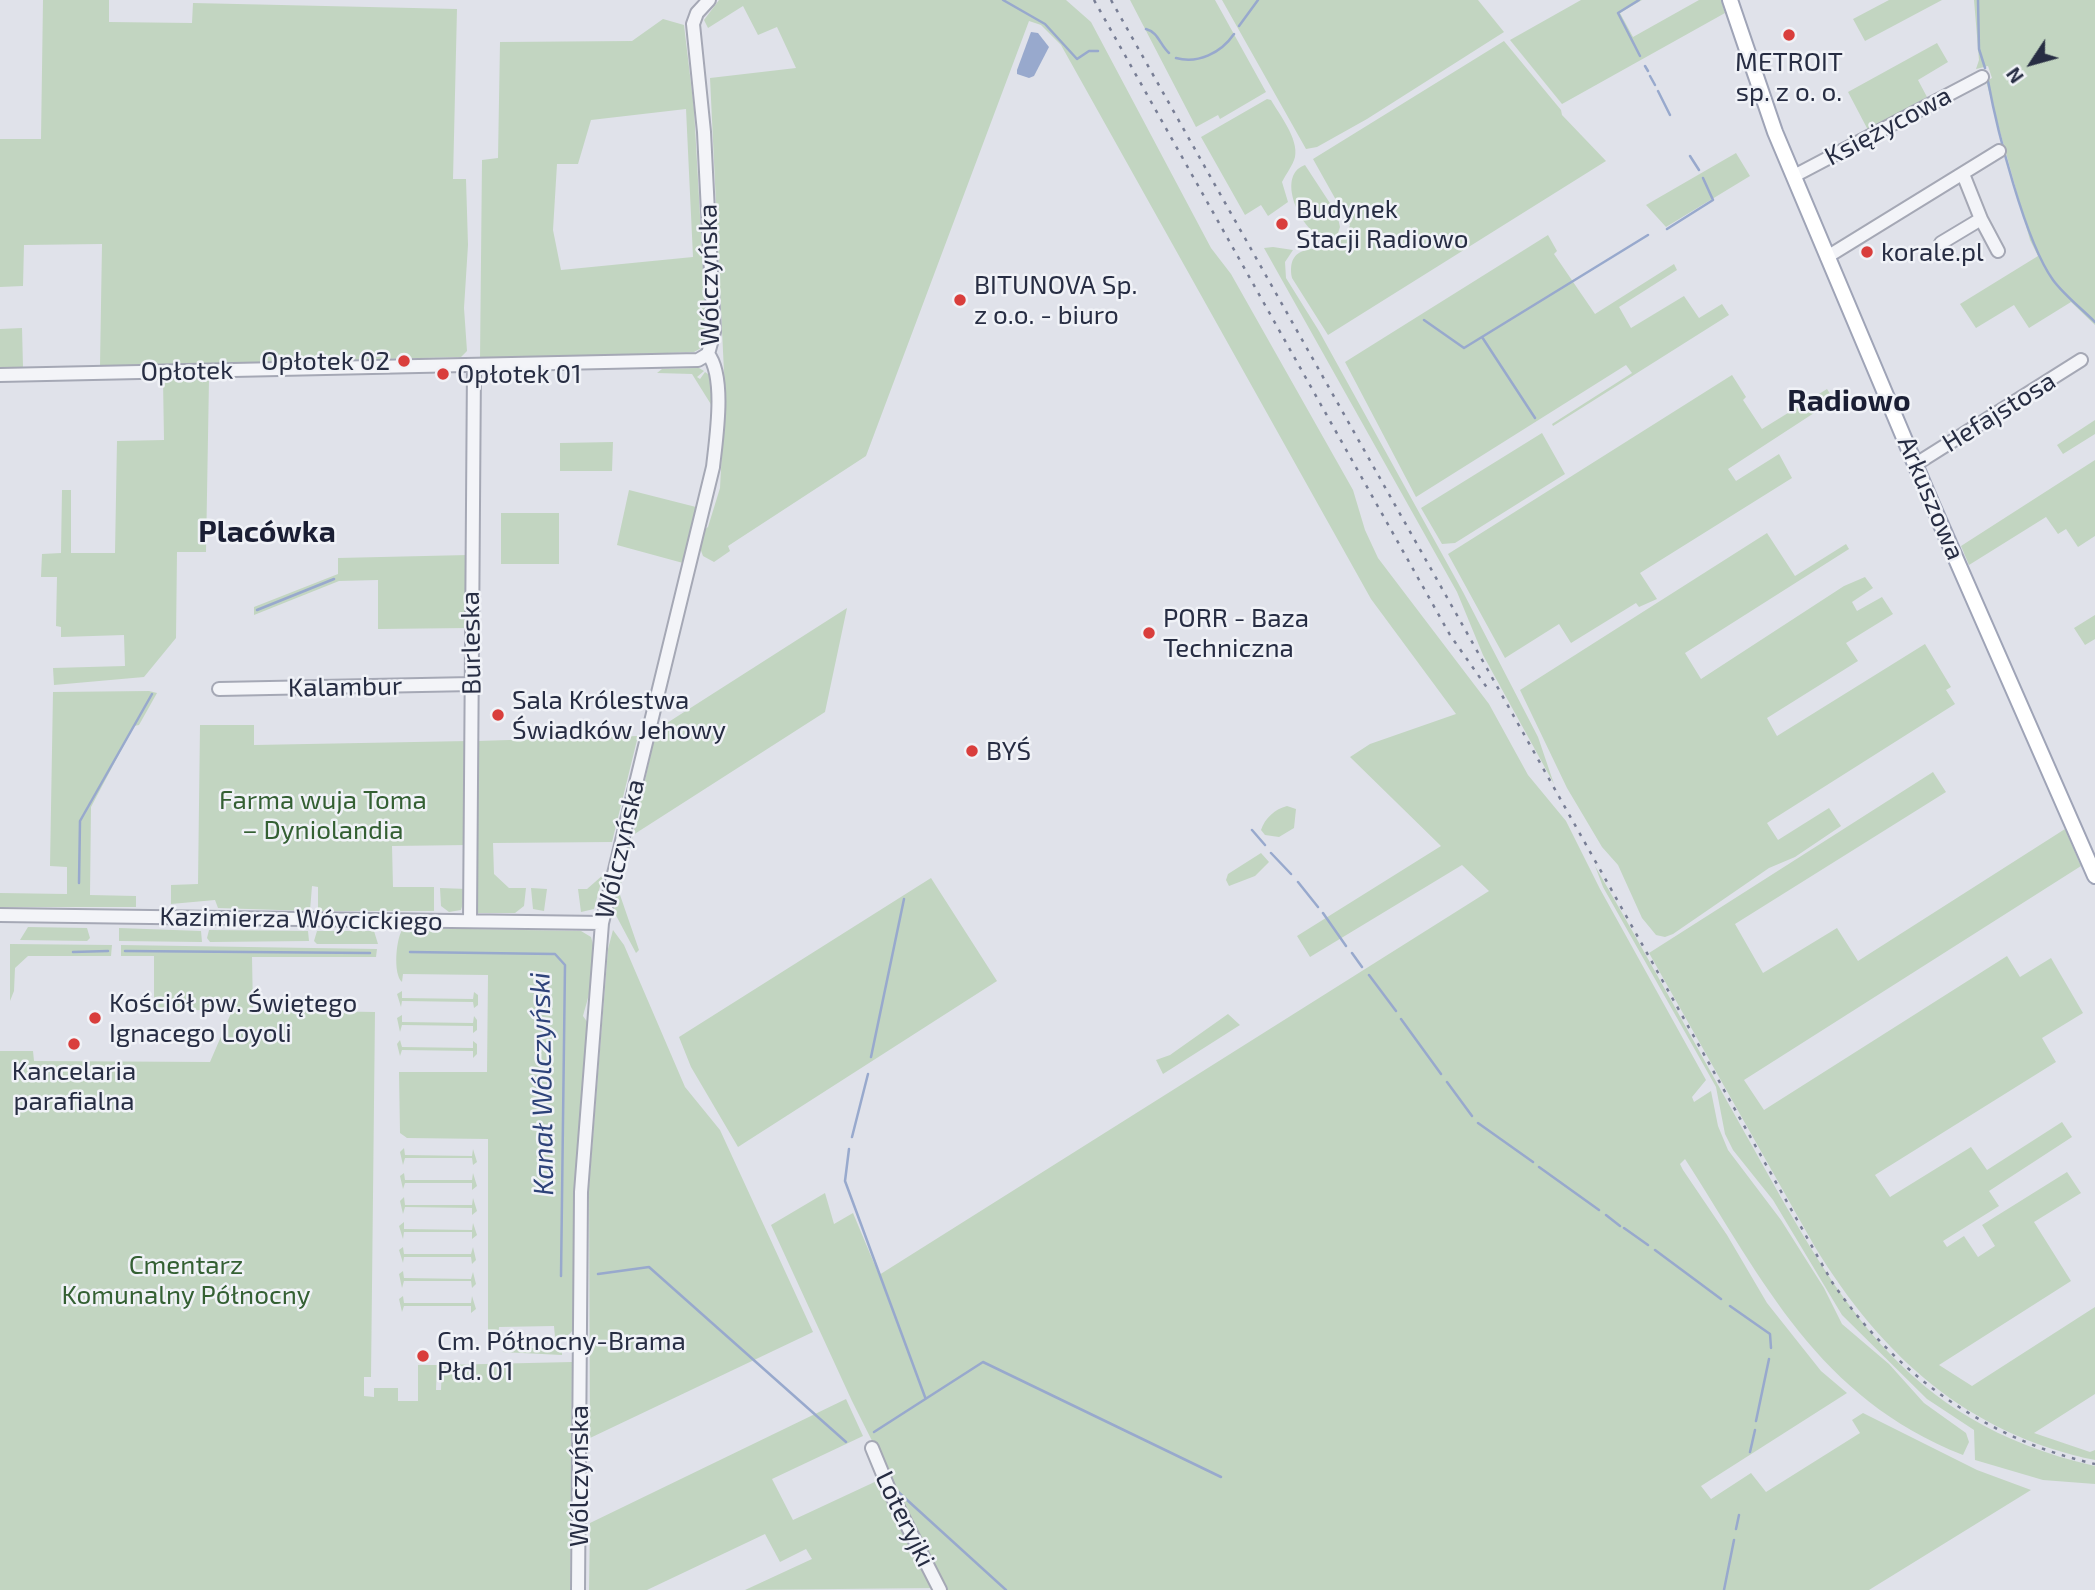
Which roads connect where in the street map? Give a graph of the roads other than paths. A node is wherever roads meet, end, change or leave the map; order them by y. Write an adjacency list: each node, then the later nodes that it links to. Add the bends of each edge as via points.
1 (709, 0): 11 (street, Wólczyńska, via 693,24 704,132 713,319 713,344)
2 (1730, 0): 6 (main road, Arkuszowa)
3 (1982, 77): 6 (street, Księżycowa)
4 (1999, 151): 5 (street)
5 (1963, 174): 7 (street); 10 (street)
6 (1794, 176): 10 (main road, Arkuszowa)
7 (1981, 219): 8 (street); 9 (street)
8 (1941, 243)
9 (1998, 251)
10 (1827, 257): 15 (main road, Arkuszowa)
11 (708, 354): 13 (street, Opłotek, via 698,360); 21 (street, Wólczyńska, via 715,370 718,406 713,467)
12 (2081, 360): 15 (street, Hefajstosa)
13 (474, 366): 14 (street, Opłotek); 16 (street, Burleska)
14 (0, 375)
15 (1916, 464): 18 (main road, Arkuszowa)
16 (472, 684): 17 (street, Kalambur); 20 (street, Burleska)
17 (219, 689)
18 (2095, 876)
19 (0, 915): 20 (street, Kazimierza Wóycickiego)
20 (470, 920): 21 (street, Kazimierza Wóycickiego)
21 (602, 923): 23 (street, Wólczyńska, via 581,1192)
22 (872, 1448): 24 (street, Loteryjki)
23 (578, 1590)
24 (940, 1590)

